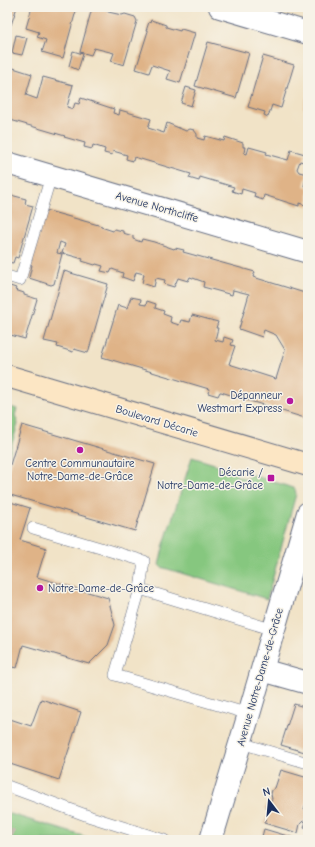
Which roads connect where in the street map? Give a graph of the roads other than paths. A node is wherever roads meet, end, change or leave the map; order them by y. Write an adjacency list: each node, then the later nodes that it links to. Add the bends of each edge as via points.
1 (220, 7): 2 (street)
2 (308, 33)
3 (7, 162): 4 (street, Avenue Northcliffe)
4 (51, 176): 5 (street, Avenue Northcliffe); 6 (lane, via 20,280)
5 (308, 252)
6 (7, 276)
7 (7, 376): 8 (main road, Boulevard Décarie)
8 (308, 465)
9 (308, 513): 12 (street, Avenue Notre-Dame-de-Grâce)
10 (33, 528): 11 (lane, via 144,561)
11 (140, 589): 12 (lane); 15 (lane, via 115,675)
12 (274, 630): 13 (street, Avenue Notre-Dame-de-Grâce)
13 (262, 670): 14 (street); 15 (street, Avenue Notre-Dame-de-Grâce)
14 (308, 683)
15 (249, 714): 16 (street, Avenue Notre-Dame-de-Grâce)
16 (240, 743): 17 (lane); 20 (street, Avenue Notre-Dame-de-Grâce)
17 (308, 763)
18 (7, 786): 19 (lane)
19 (164, 840)
20 (211, 840)

